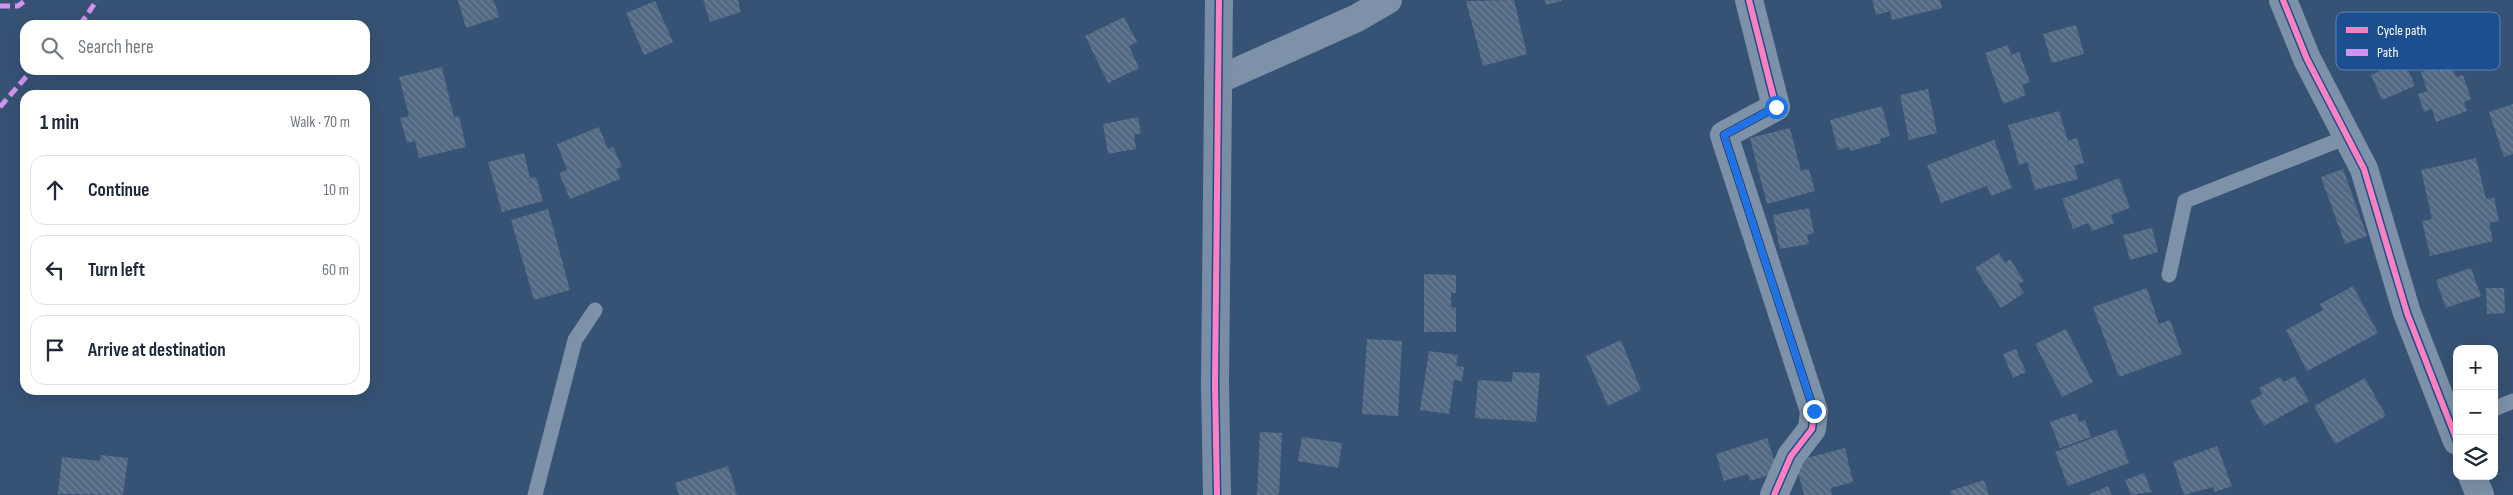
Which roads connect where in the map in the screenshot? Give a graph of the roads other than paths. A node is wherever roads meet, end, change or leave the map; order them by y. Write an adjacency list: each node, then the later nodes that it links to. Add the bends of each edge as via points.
1 (1219, 0): 5 (street)
2 (1388, 0): 5 (street, via 1357,18)
3 (1749, 0): 15 (street, via 1776,107 1724,135 1814,411 1812,429 1791,456)
4 (2283, 0): 6 (street, via 2307,59)
5 (1218, 80): 14 (street)
6 (2346, 137): 7 (lane, via 2185,202); 11 (street, via 2364,169 2407,313)
7 (2169, 275)
8 (595, 310): 13 (lane, via 575,340)
9 (2513, 401): 10 (lane)
10 (2498, 407)
11 (2453, 427)
12 (2474, 480): 16 (street)
13 (535, 495)
14 (1217, 495)
15 (1774, 495)
16 (2480, 495)

